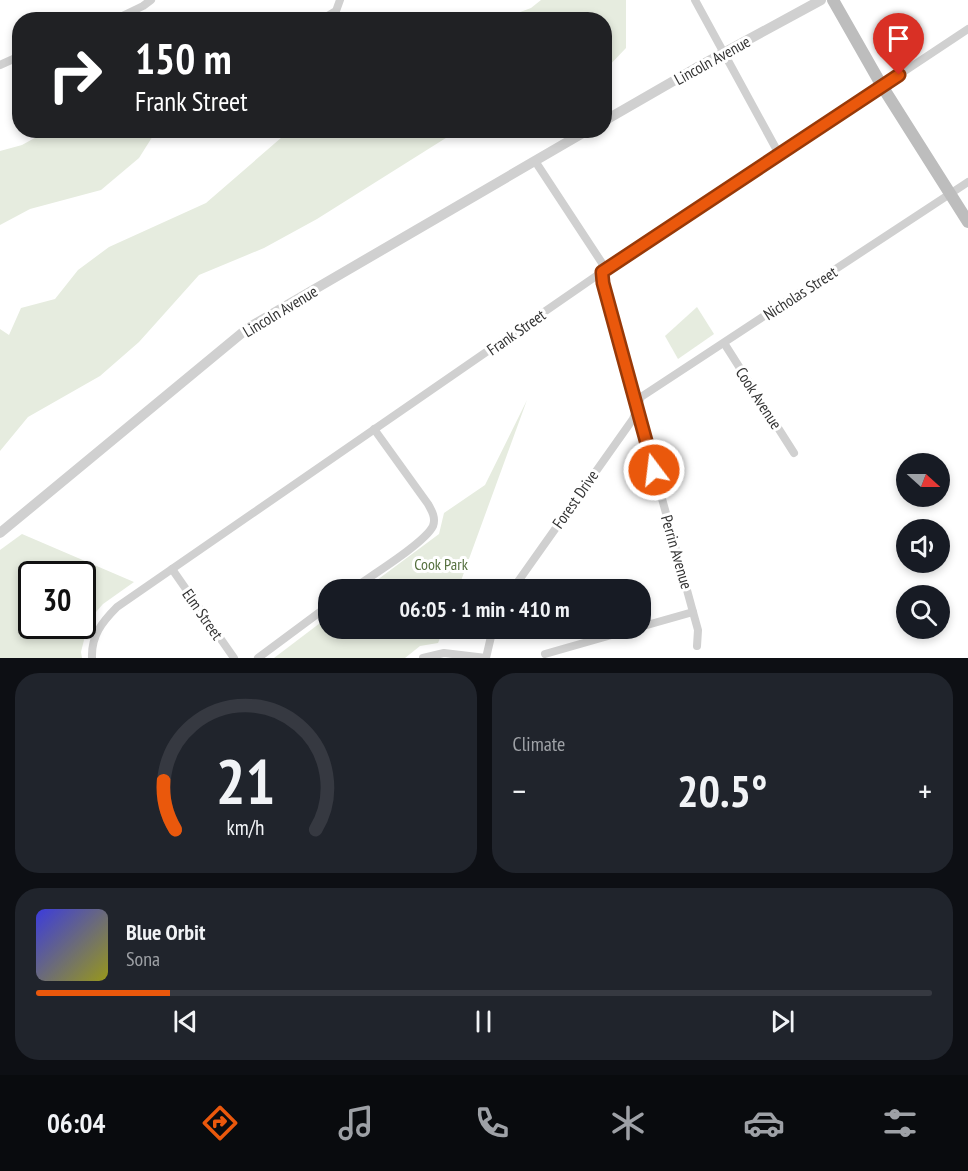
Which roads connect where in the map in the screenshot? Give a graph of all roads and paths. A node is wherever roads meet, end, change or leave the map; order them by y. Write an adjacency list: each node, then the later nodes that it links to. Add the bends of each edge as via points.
1 (152, 0): 5 (street)
2 (695, 0): 7 (street)
3 (820, 0): 7 (street, Lincoln Avenue)
4 (834, 0): 8 (main road)
5 (132, 12)
6 (968, 29): 8 (street, Frank Street)
7 (724, 53): 9 (street, Lincoln Avenue); 11 (street)
8 (882, 86): 11 (street, Frank Street); 14 (main road)
9 (612, 116)
10 (574, 138): 12 (street, Lincoln Avenue)
11 (779, 154): 16 (street, Frank Street)
12 (535, 161): 16 (street, Perrin Avenue, via 602,263); 21 (street, Lincoln Avenue, via 248,328)
13 (968, 182): 14 (street, Nicholas Street)
14 (950, 194): 15 (main road); 17 (street, Nicholas Street)
15 (968, 222)
16 (602, 272): 18 (street, Perrin Avenue); 19 (street, Frank Street)
17 (724, 344): 18 (street, Nicholas Street, via 641,398); 20 (street, Cook Avenue)
18 (637, 408): 24 (street, Forest Drive); 25 (street, Perrin Avenue)
19 (374, 429): 22 (street, Frank Street); 23 (street, via 428,504 434,522 428,534)
20 (794, 453)
21 (0, 533)
22 (172, 569): 32 (street, Frank Street, via 103,621 91,649); 33 (street, Elm Street)
23 (367, 579)
24 (520, 579)
25 (693, 612): 27 (street); 30 (street, Perrin Avenue)
26 (318, 613): 34 (street)
27 (651, 624)
28 (490, 639): 36 (street)
29 (598, 639): 31 (street)
30 (697, 646)
31 (545, 654)
32 (92, 658)
33 (234, 658)
34 (258, 658)
35 (423, 658): 36 (street, via 444,652)
36 (486, 658)

